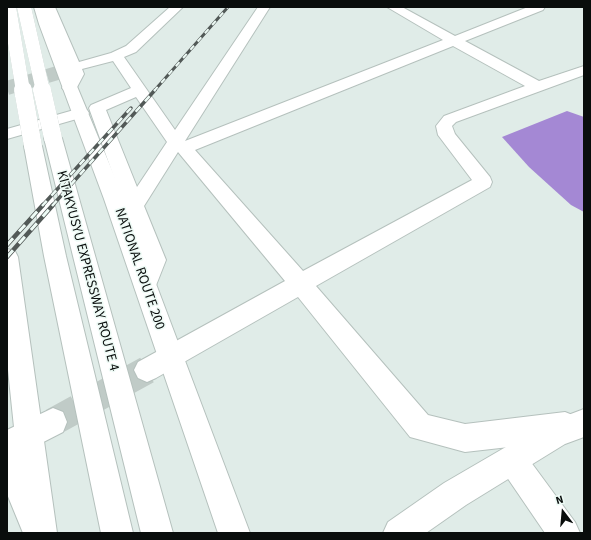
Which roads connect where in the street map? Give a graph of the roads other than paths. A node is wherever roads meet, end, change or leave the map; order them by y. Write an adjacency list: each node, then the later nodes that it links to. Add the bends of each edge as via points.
1 (9, 7): 19 (main road, KITAKYUSYU EXPRESSWAY ROUTE 4, bridge)
2 (24, 7): 19 (main road, KITAKYUSYU EXPRESSWAY ROUTE 4, bridge)
3 (40, 7): 15 (main road, NATIONAL ROUTE 200)
4 (49, 7): 12 (main road)
5 (177, 7): 9 (main road)
6 (264, 7): 20 (main road)
7 (393, 7): 10 (main road)
8 (539, 7): 10 (main road)
9 (153, 28): 11 (main road, via 131,48); 12 (main road, via 123,49)
10 (454, 40): 14 (main road); 20 (main road)
11 (116, 56): 12 (main road); 16 (main road)
12 (79, 65): 15 (main road)
13 (584, 70): 14 (main road)
14 (538, 87): 23 (main road, via 450,119 444,126 447,135 483,182)
15 (70, 88): 17 (main road, NATIONAL ROUTE 200)
16 (140, 90): 17 (main road); 20 (main road)
17 (89, 111): 18 (main road); 21 (main road); 24 (main road, NATIONAL ROUTE 200, via 114,199)
18 (7, 134)
19 (43, 142): 33 (main road, KITAKYUSYU EXPRESSWAY ROUTE 4, via 55,256); 34 (main road, KITAKYUSYU EXPRESSWAY ROUTE 4)
20 (180, 145): 21 (main road); 23 (main road)
21 (135, 205): 24 (main road, via 155,260)
22 (7, 257): 29 (main road)
23 (300, 283): 25 (main road); 28 (main road, via 420,427 465,438)
24 (145, 286): 25 (main road, NATIONAL ROUTE 200)
25 (170, 357): 26 (main road); 35 (main road, NATIONAL ROUTE 200)
26 (147, 370)
27 (53, 422): 29 (main road)
28 (582, 424): 31 (main road, via 557,433)
29 (18, 440): 32 (main road)
30 (7, 459): 32 (main road)
31 (512, 460): 36 (main road, via 455,494); 37 (main road)
32 (40, 533)
33 (117, 533)
34 (157, 533)
35 (234, 533)
36 (399, 533)
37 (564, 533)

